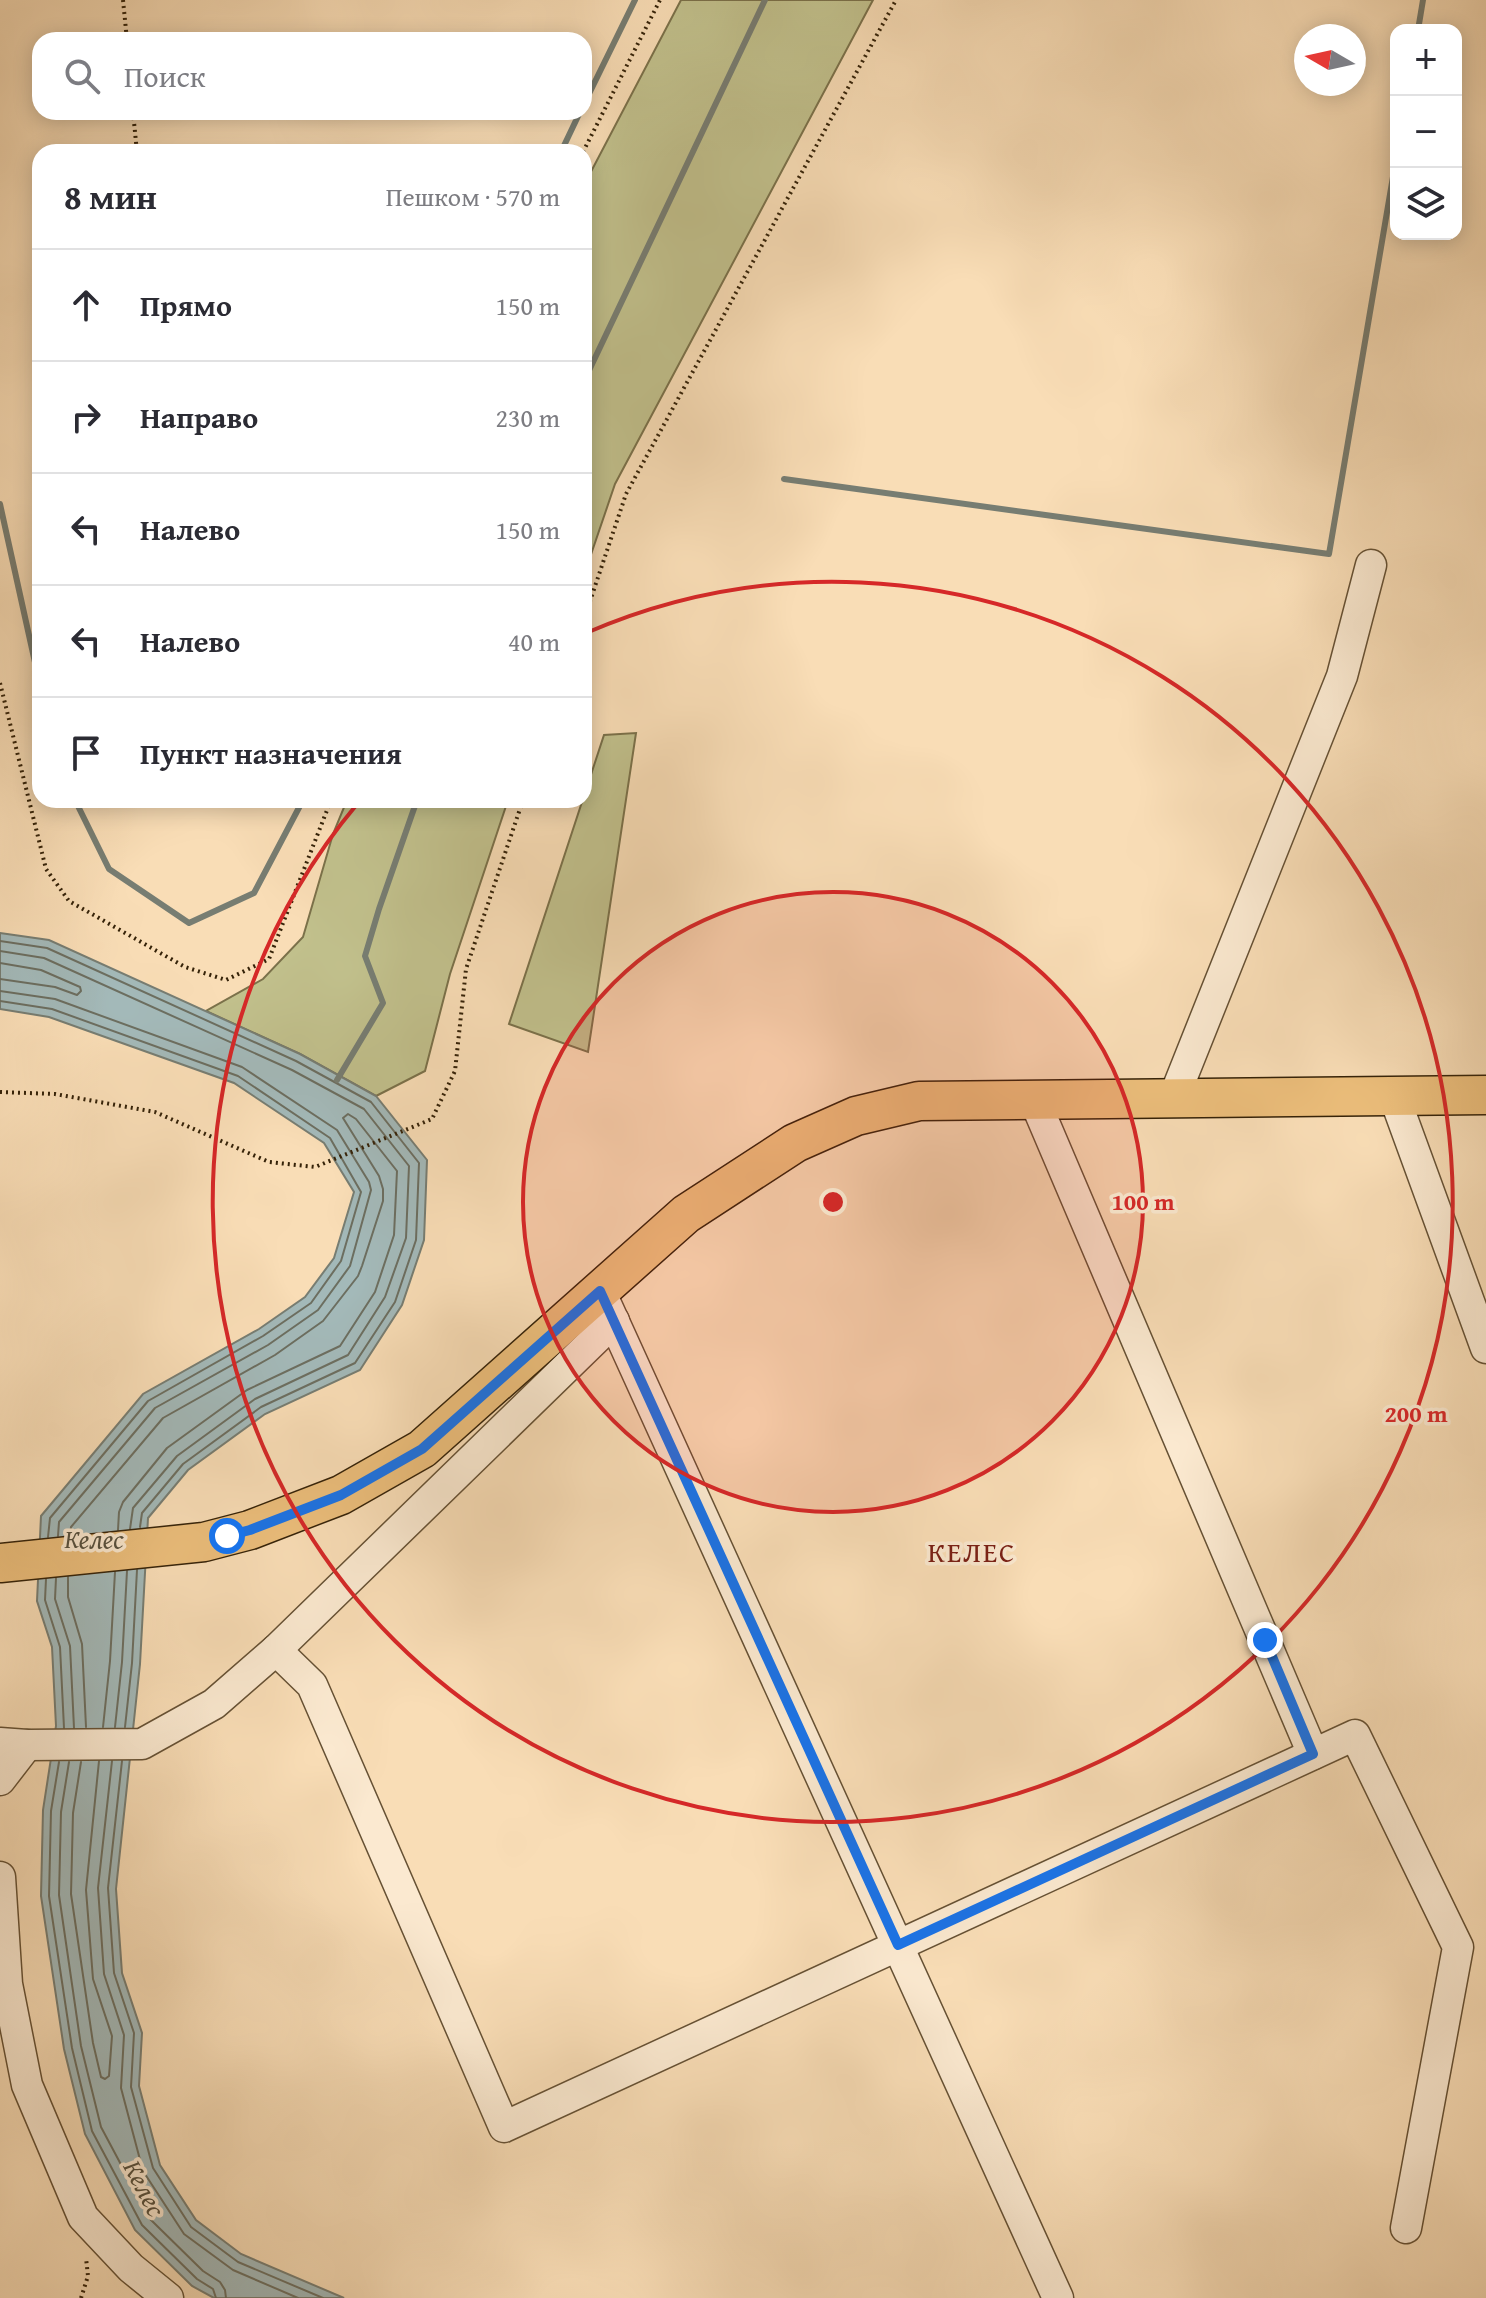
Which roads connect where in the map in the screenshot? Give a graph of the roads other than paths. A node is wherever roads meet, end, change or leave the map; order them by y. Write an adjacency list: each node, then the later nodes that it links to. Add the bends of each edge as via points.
1 (1371, 565): 4 (street, via 1342,676)
2 (1486, 1095): 3 (main road)
3 (1394, 1096): 4 (main road); 7 (street)
4 (1174, 1097): 5 (main road)
5 (1034, 1099): 6 (main road, via 919,1101 856,1116 795,1143 686,1214); 13 (street)
6 (607, 1306): 8 (main road); 9 (street); 16 (street)
7 (1486, 1348)
8 (437, 1436): 9 (street); 10 (main road, via 341,1495 250,1530 204,1542)
9 (462, 1468): 11 (street)
10 (0, 1563)
11 (276, 1650): 12 (street, via 214,1704 142,1744); 16 (street, via 312,1685 504,2127)
12 (13, 1744): 14 (street)
13 (1313, 1754): 16 (street); 17 (street, via 1355,1735 1458,1947)
14 (0, 1780)
15 (0, 1877): 18 (street, via 7,1984 27,2085 83,2217)
16 (898, 1945): 19 (street)
17 (1406, 2228)
18 (168, 2298)
19 (1058, 2298)

